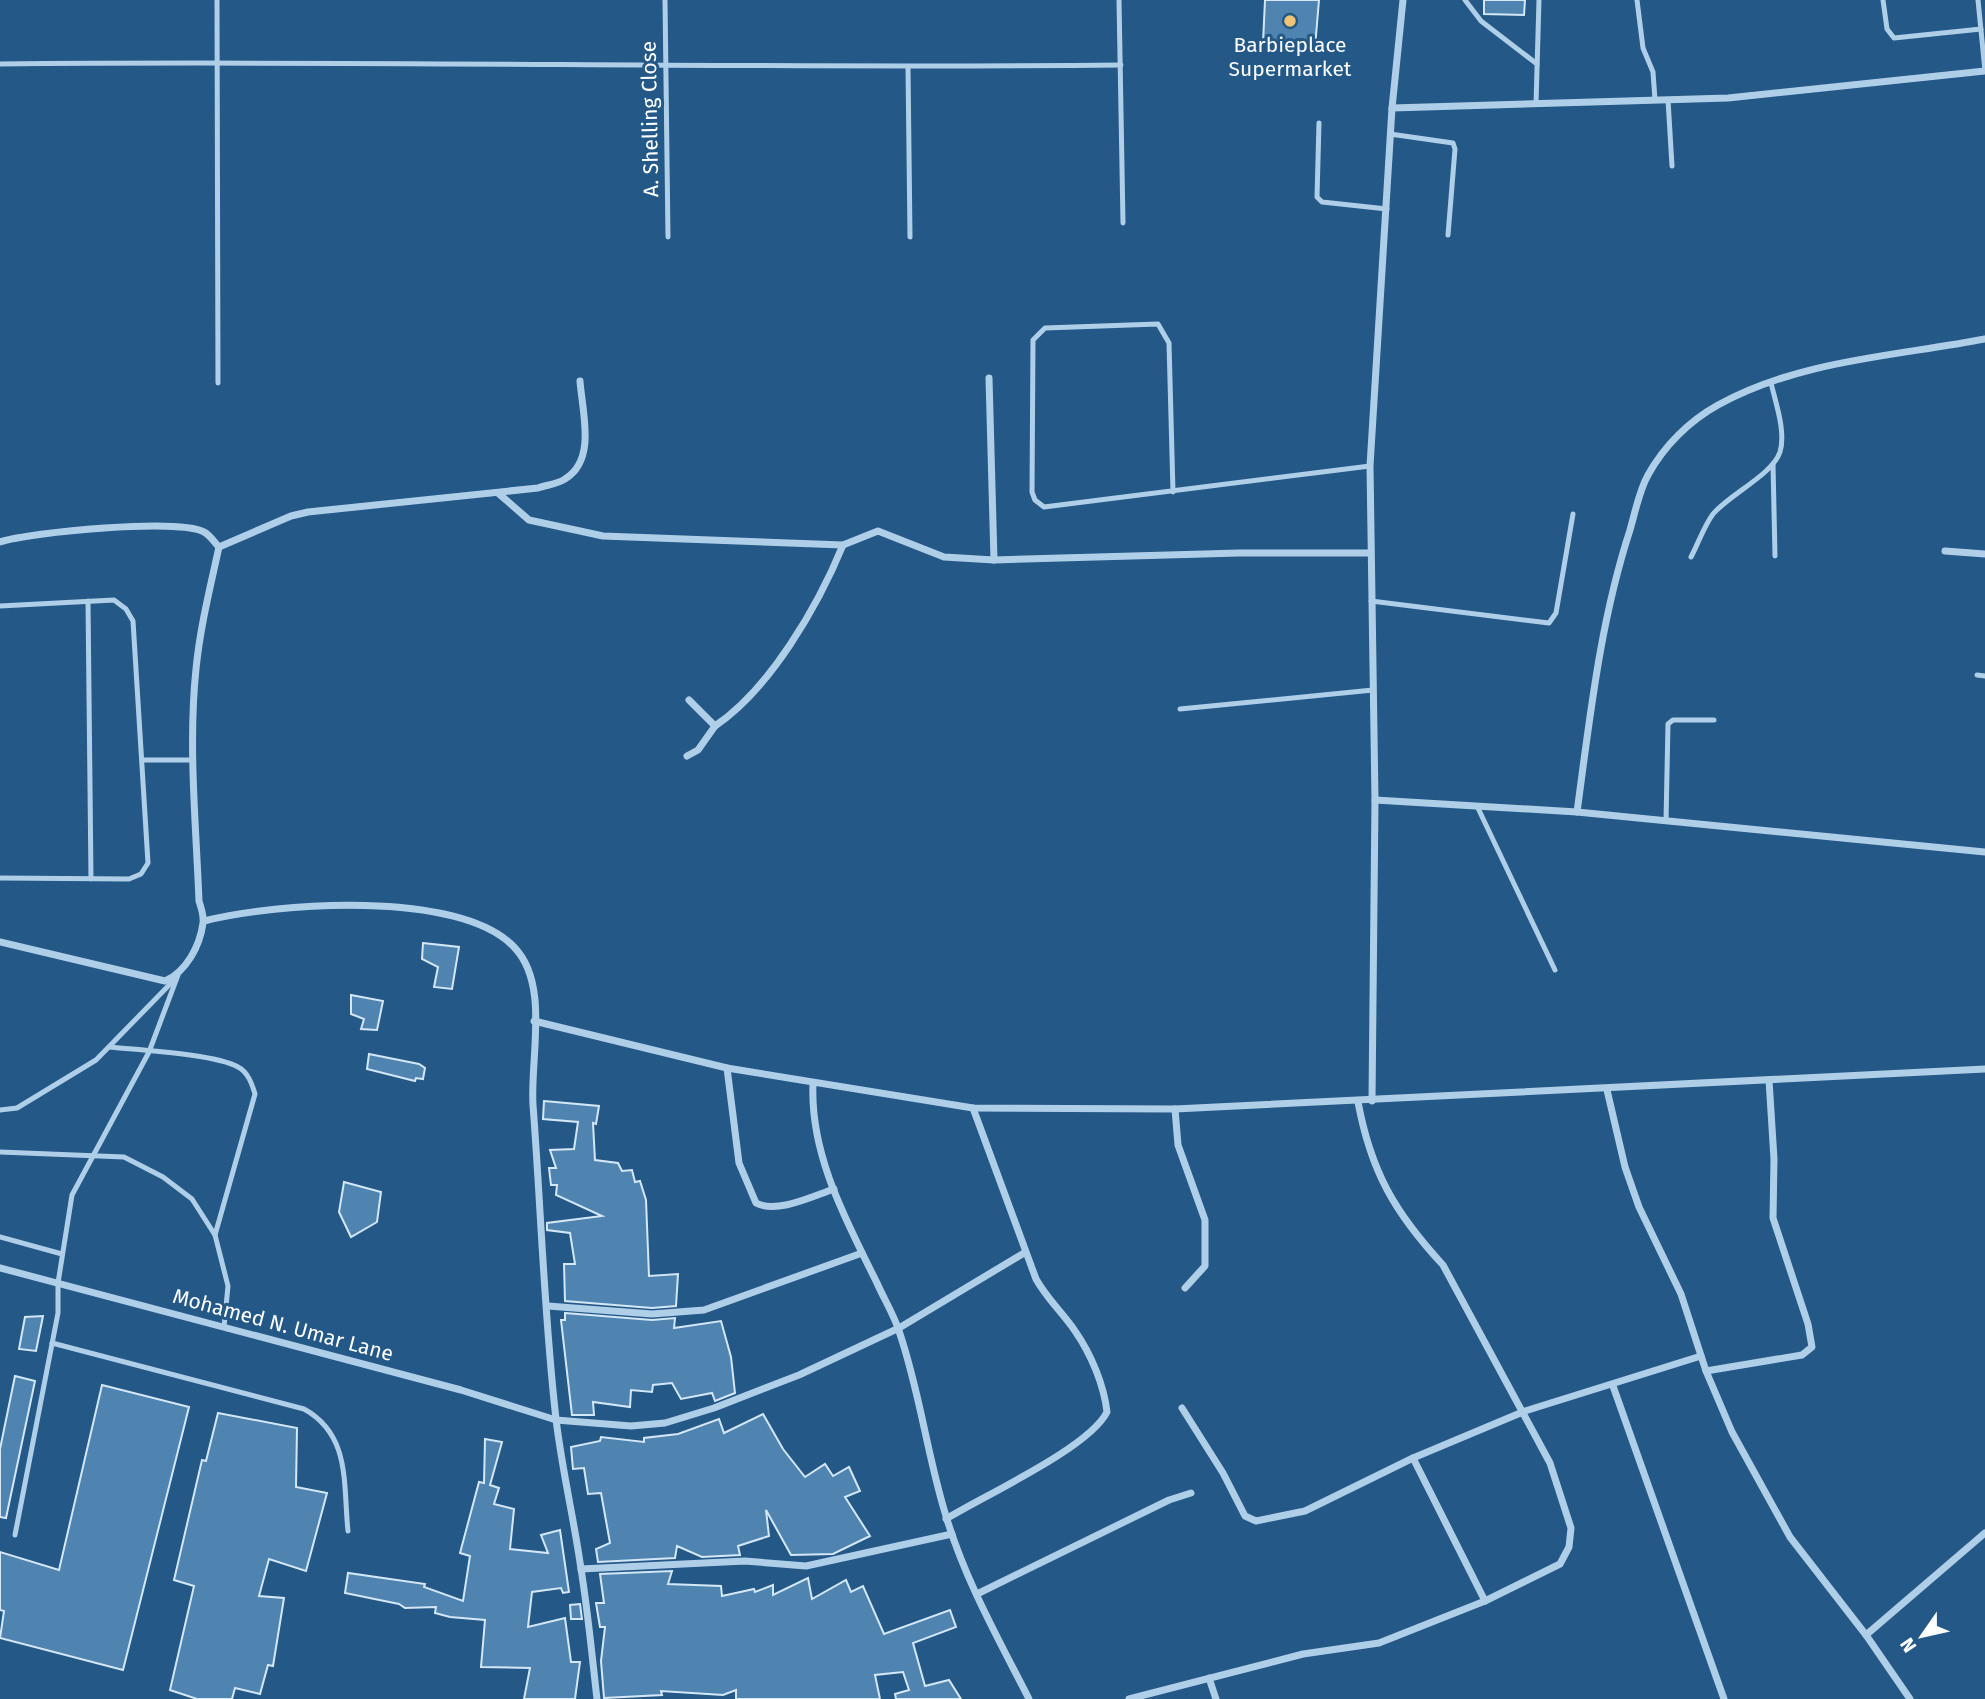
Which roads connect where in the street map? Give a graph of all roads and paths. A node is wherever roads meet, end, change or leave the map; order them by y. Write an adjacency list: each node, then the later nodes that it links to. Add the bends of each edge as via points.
1 (217, 0): 11 (lane)
2 (665, 0): 13 (lane, A. Shelling Close)
3 (1119, 0): 15 (lane)
4 (1403, 0): 21 (street)
5 (1465, 0): 14 (lane, via 1481,22)
6 (1539, 0): 14 (lane)
7 (1637, 0): 18 (lane)
8 (1883, 0): 10 (lane, via 1887,29 1894,38)
9 (1978, 0): 10 (lane)
10 (1981, 29): 17 (lane)
11 (215, 62): 12 (lane); 13 (lane); 33 (lane)
12 (0, 64)
13 (664, 64): 16 (lane); 28 (lane, A. Shelling Close)
14 (1537, 64): 20 (lane)
15 (1121, 65): 16 (lane); 26 (lane)
16 (908, 67): 29 (lane)
17 (1985, 71): 19 (street, via 1728,99)
18 (1655, 100): 19 (street); 20 (street)
19 (1668, 100): 24 (lane)
20 (1536, 104): 21 (street)
21 (1392, 108): 23 (street)
22 (1319, 123): 25 (lane, via 1317,197 1322,202)
23 (1390, 134): 25 (street); 27 (lane, via 1453,143)
24 (1672, 166)
25 (1387, 209): 36 (street)
26 (1123, 223)
27 (1448, 234)
28 (668, 237)
29 (911, 237)
30 (1985, 339): 34 (street, via 1826,366)
31 (989, 378): 48 (street)
32 (580, 380): 38 (street, via 586,445 578,465 565,480)
33 (218, 383)
34 (1771, 383): 35 (lane, via 1780,427 1780,451); 64 (street, via 1698,417 1661,454 1646,477 1616,573)
35 (1773, 464): 46 (lane); 47 (lane, via 1712,516)
36 (1370, 466): 37 (lane); 44 (street)
37 (1172, 492): 37 (lane, via 1044,507 1035,500 1032,395 1037,333 1045,328 1158,324 1169,343)
38 (498, 493): 41 (street, via 529,520 603,536); 42 (street, via 308,512)
39 (1573, 513): 50 (lane, via 1556,613 1549,623)
40 (0, 542): 42 (street, via 76,529 179,528 203,531)
41 (843, 545): 48 (street, via 878,531 944,556); 58 (street, via 828,581 768,675)
42 (219, 547): 61 (street, via 196,670)
43 (1945, 551): 45 (street)
44 (1370, 553): 48 (street); 50 (street)
45 (1985, 554)
46 (1776, 556)
47 (1691, 557)
48 (994, 560)
49 (88, 601): 51 (lane); 60 (lane, via 114,600 133,621); 68 (lane)
50 (1371, 601): 54 (street)
51 (0, 606)
52 (1977, 675): 53 (lane)
53 (1985, 676)
54 (1373, 690): 56 (lane); 62 (street)
55 (689, 700): 58 (street)
56 (1180, 709)
57 (1714, 720): 65 (lane, via 1673,720 1668,724)
58 (715, 726): 59 (street, via 698,750)
59 (687, 756)
60 (144, 760): 61 (lane); 68 (lane, via 148,863 141,874 129,878)
61 (193, 760): 69 (street, via 199,901)
62 (1375, 800): 63 (street); 81 (street)
63 (1477, 806): 64 (street); 71 (lane)
64 (1577, 812): 65 (street)
65 (1666, 821): 66 (street)
66 (1985, 852)
67 (0, 878): 68 (lane)
68 (91, 878)
69 (204, 921): 72 (street, via 187,965); 73 (street, via 243,911 309,905 425,910 468,920 502,937 523,958 535,994)
70 (0, 942): 72 (street, via 165,981)
71 (1555, 970)
72 (178, 975): 74 (lane); 75 (lane)
73 (534, 1021): 76 (street); 97 (street, via 532,1086)
74 (108, 1047): 75 (lane); 84 (lane, via 96,1060 17,1108)
75 (149, 1052): 87 (lane); 89 (lane, via 239,1067 252,1082 255,1094)
76 (727, 1068): 79 (street); 88 (street, via 739,1163 756,1203 788,1203)
77 (1985, 1069): 78 (street)
78 (1769, 1080): 80 (street); 102 (street, via 1773,1218 1812,1347 1802,1355)
79 (813, 1084): 83 (street); 88 (street, via 817,1143)
80 (1607, 1090): 81 (street); 101 (street, via 1639,1207 1681,1294)
81 (1372, 1101): 82 (street)
82 (1358, 1102): 85 (street); 105 (street, via 1367,1147 1383,1183 1443,1265)
83 (972, 1108): 85 (street); 92 (street)
84 (0, 1110)
85 (1175, 1110): 96 (street, via 1178,1145 1205,1220 1205,1266)
86 (0, 1152): 87 (lane)
87 (92, 1156): 89 (lane, via 124,1157 163,1177 192,1199); 93 (lane, via 72,1195)
88 (834, 1189): 91 (street)
89 (215, 1235): 98 (lane, via 228,1286)
90 (0, 1237): 93 (lane)
91 (862, 1253): 97 (street, via 704,1310 652,1314); 99 (street)
92 (1024, 1253): 99 (street, Mohamed N. Umar Lane); 109 (street, via 1046,1297 1075,1331 1093,1362 1107,1412 1080,1441)
93 (62, 1254): 95 (lane)
94 (0, 1268): 95 (street, Mohamed N. Umar Lane)
95 (58, 1283): 98 (street, Mohamed N. Umar Lane); 100 (lane)
96 (1185, 1288)
97 (548, 1306): 106 (street)
98 (224, 1327): 106 (street, Mohamed N. Umar Lane)
99 (898, 1328): 106 (street, Mohamed N. Umar Lane, via 799,1375 665,1423 596,1425); 109 (street, via 921,1404)
100 (52, 1343): 110 (lane, via 304,1409 322,1419 339,1449); 113 (lane)
101 (1701, 1356): 102 (street); 103 (street)
102 (1706, 1371): 117 (street, via 1732,1432 1790,1537)
103 (1613, 1386): 105 (street); 123 (street)
104 (1182, 1408): 107 (street, via 1245,1516 1256,1521 1305,1511)
105 (1525, 1411): 107 (street); 116 (street, via 1562,1496 1571,1528 1569,1547 1560,1564)
106 (556, 1420): 114 (street)
107 (1413, 1458): 116 (street)
108 (1191, 1493): 115 (street)
109 (946, 1518): 112 (street)
110 (348, 1531)
111 (1985, 1533): 117 (street)
112 (952, 1534): 114 (street, via 806,1566 745,1561); 115 (street)
113 (15, 1535)
114 (582, 1569): 119 (street)
115 (976, 1594): 120 (street)
116 (1485, 1601): 118 (street, via 1379,1643 1303,1654)
117 (1866, 1635): 124 (street)
118 (1209, 1678): 121 (street); 122 (street)
119 (597, 1699)
120 (1029, 1699)
121 (1129, 1699)
122 (1216, 1699)
123 (1724, 1699)
124 (1910, 1699)

